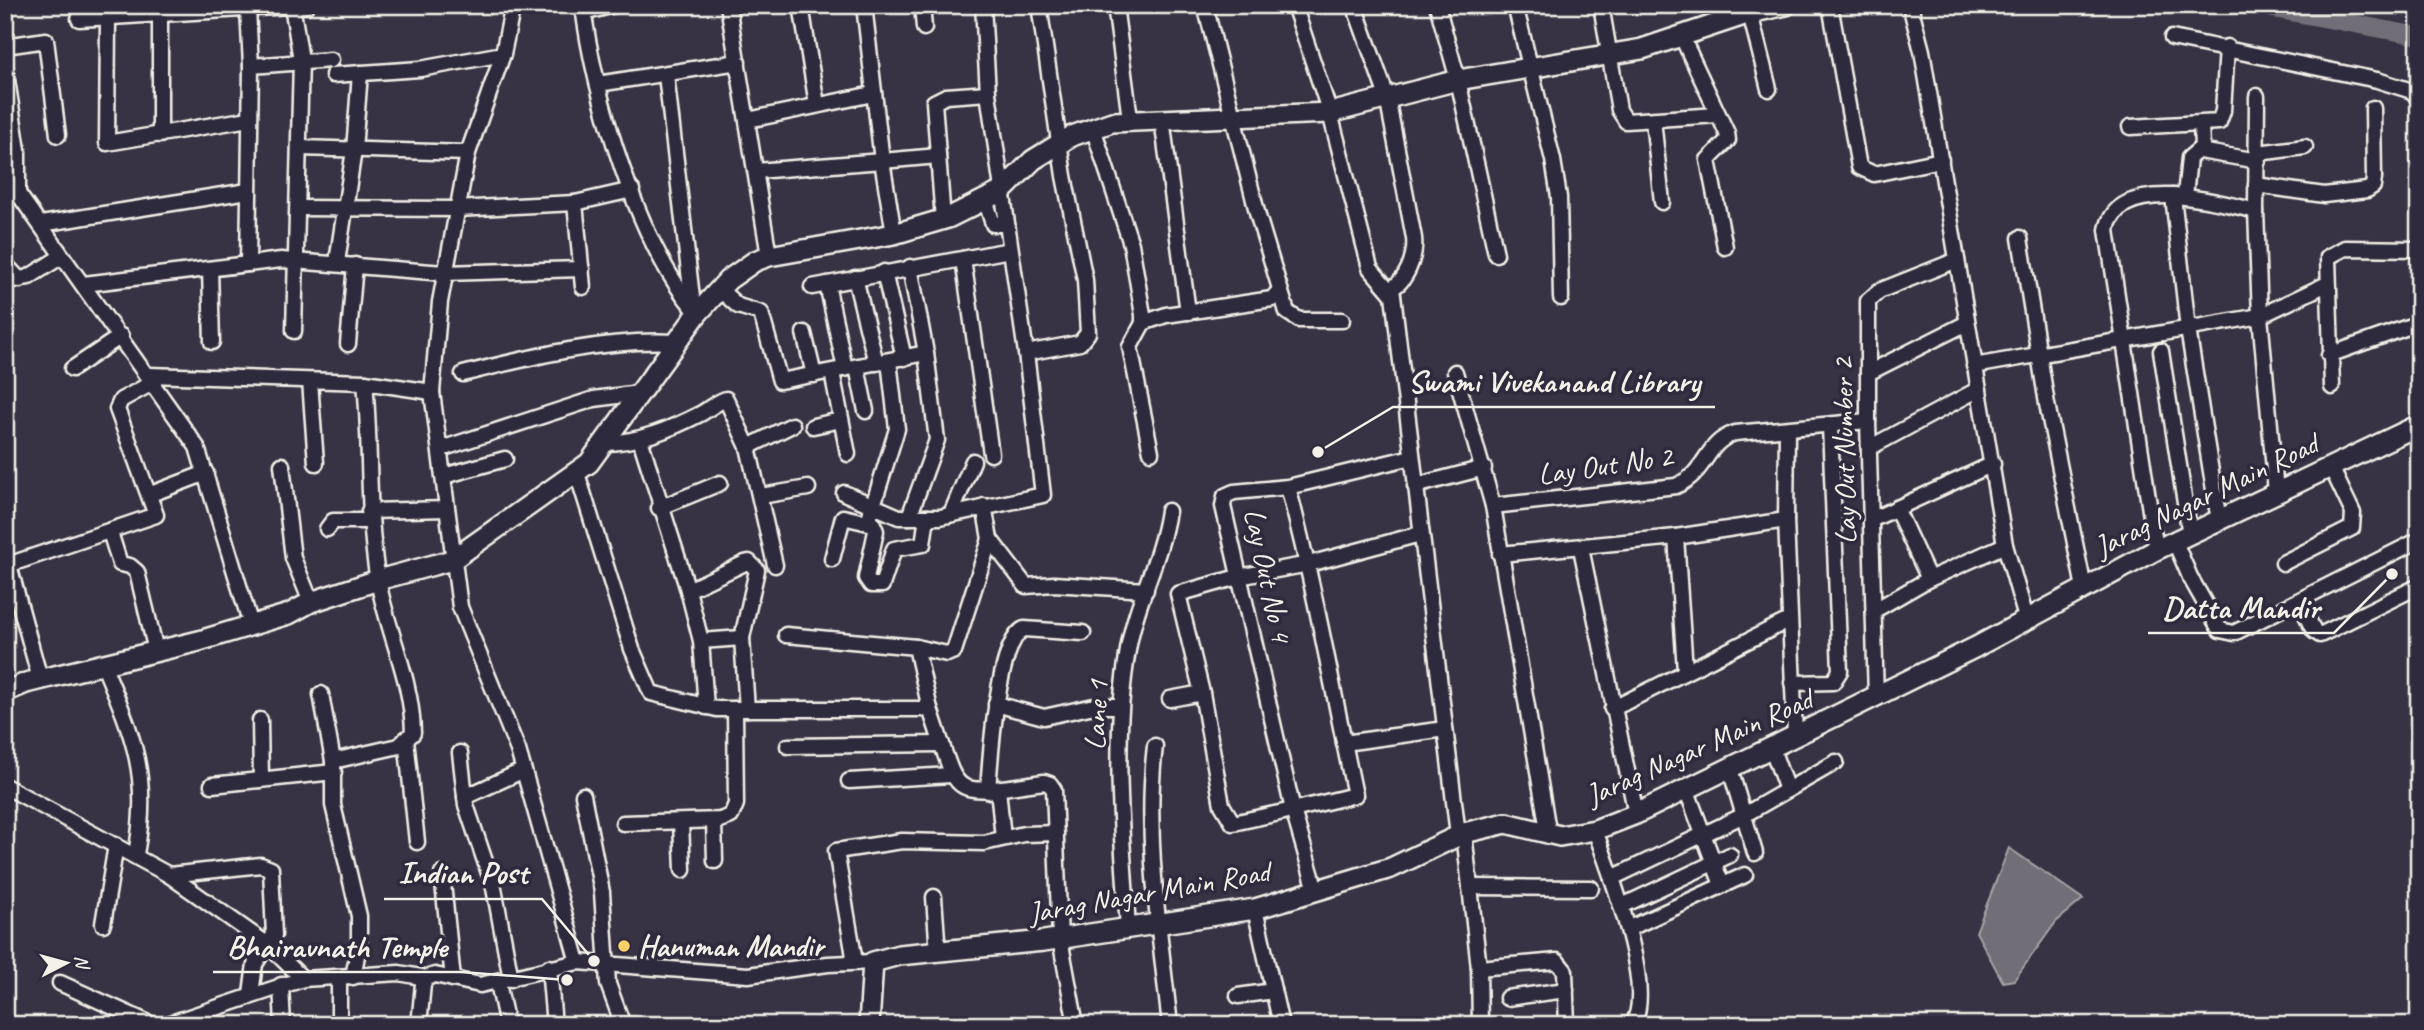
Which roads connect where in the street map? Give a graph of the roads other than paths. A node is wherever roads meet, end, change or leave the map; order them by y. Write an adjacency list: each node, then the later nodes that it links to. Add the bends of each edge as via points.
1 (513, 5): 31 (street)
2 (614, 5): 21 (street)
3 (728, 5): 35 (street)
4 (801, 5): 50 (street)
5 (864, 5): 46 (street)
6 (922, 5): 26 (street)
7 (983, 5): 45 (street)
8 (1039, 5): 65 (street)
9 (1115, 5): 54 (street)
10 (1205, 5): 56 (street)
11 (1294, 5): 52 (street)
12 (1354, 5): 48 (street)
13 (1437, 5): 42 (street)
14 (1515, 5): 37 (street)
15 (1601, 5): 32 (street)
16 (1786, 5): 23 (main road)
17 (1830, 5): 73 (street, via 1859,167 1874,174)
18 (1910, 5): 73 (street)
19 (297, 6): 20 (street); 33 (street)
20 (238, 8): 22 (street); 36 (street)
21 (583, 9): 43 (street)
22 (163, 12): 25 (street); 64 (street)
23 (1750, 13): 27 (main road); 44 (street)
24 (79, 19): 25 (street)
25 (108, 19): 64 (street, via 106,141 113,144)
26 (924, 28)
27 (1681, 35): 32 (main road); 53 (street)
28 (2172, 38): 30 (street)
29 (5, 46): 63 (street, via 46,40)
30 (2227, 47): 49 (street, via 2402,87); 60 (street, via 2221,118 2216,124)
31 (503, 54): 39 (street, via 420,69); 70 (street)
32 (1612, 56): 37 (main road); 59 (street, via 1622,117 1626,121)
33 (301, 60): 34 (street); 36 (street); 67 (street)
34 (331, 60)
35 (738, 62): 41 (street); 58 (street)
36 (251, 65): 57 (street)
37 (1532, 66): 42 (main road); 118 (street, via 1559,197)
38 (5, 67): 79 (street, via 18,150)
39 (360, 73): 40 (street); 68 (street)
40 (333, 75)
41 (667, 75): 43 (street); 120 (street)
42 (1458, 80): 48 (main road); 96 (street)
43 (598, 85): 78 (street)
44 (1769, 89)
45 (988, 93): 71 (street, via 946,96 934,102); 82 (street)
46 (873, 94): 50 (street); 74 (street)
47 (2258, 96): 72 (street)
48 (1387, 97): 52 (main road); 117 (street, via 1415,246)
49 (2419, 99)
50 (817, 105): 58 (street)
51 (2373, 108): 77 (street, via 2374,178 2367,190 2324,195)
52 (1329, 113): 56 (main road); 117 (street, via 1370,268)
53 (1718, 115): 59 (street); 93 (street, via 1728,140 1708,160)
54 (1129, 119): 55 (main road); 62 (main road)
55 (1162, 119): 56 (main road); 121 (street)
56 (1234, 119): 119 (street)
57 (249, 120): 64 (street); 80 (street)
58 (748, 120): 75 (street)
59 (1653, 120): 83 (street)
60 (2201, 125): 61 (street); 69 (street)
61 (2130, 127)
62 (1093, 128): 65 (main road); 124 (street, via 1131,244)
63 (58, 135)
64 (160, 135)
65 (1060, 145): 82 (main road, via 1033,160); 136 (street, via 1085,280 1088,333 1080,343)
66 (2305, 147): 72 (street)
67 (300, 148): 68 (street); 86 (street)
68 (354, 150): 70 (street); 85 (street)
69 (2200, 151): 72 (street); 81 (street, via 2193,153 2188,163)
70 (468, 153): 87 (street)
71 (938, 156): 74 (street); 89 (street)
72 (2258, 157): 77 (street)
73 (1941, 160): 100 (street)
74 (881, 161): 75 (street); 91 (street)
75 (756, 171): 98 (street)
76 (5, 176): 79 (street)
77 (2256, 185): 88 (street)
78 (632, 190): 84 (street); 120 (street, via 658,254)
79 (18, 191): 90 (street)
80 (248, 191): 90 (street); 104 (street)
81 (2179, 196): 88 (street); 127 (street); 133 (street, via 2137,200 2121,206 2108,221)
82 (994, 197): 89 (main road); 95 (street, via 1007,224)
83 (1662, 202)
84 (575, 203): 87 (street); 108 (street)
85 (345, 206): 86 (street); 87 (street); 102 (street)
86 (299, 208): 101 (street)
87 (456, 209): 110 (street)
88 (2256, 211): 122 (street)
89 (943, 220): 91 (main road)
90 (41, 224): 97 (street)
91 (894, 234): 98 (main road)
92 (2020, 239): 139 (street)
93 (1726, 247)
94 (2419, 249): 114 (street, via 2335,251 2328,257)
95 (1010, 250): 99 (street); 136 (street)
96 (1496, 254)
97 (62, 256): 112 (street); 113 (street)
98 (769, 256): 116 (main road, via 755,261)
99 (963, 259): 106 (street); 170 (street)
100 (1957, 260): 125 (street); 145 (street, Lay Out Number 2, via 1878,291 1868,301)
101 (298, 261): 102 (street); 104 (street); 128 (street)
102 (337, 262): 105 (street)
103 (5, 264): 112 (street)
104 (248, 264): 107 (street)
105 (355, 265): 110 (street); 134 (street)
106 (911, 267): 109 (street); 137 (street)
107 (210, 269): 113 (street); 131 (street)
108 (582, 269): 110 (street); 115 (street)
109 (884, 272): 111 (street); 140 (street)
110 (444, 274): 153 (street)
111 (855, 278): 140 (street); 143 (street, via 820,286)
112 (12, 281)
113 (84, 284): 130 (street)
114 (2327, 284): 122 (street); 138 (street)
115 (583, 287)
116 (719, 289): 120 (main road); 147 (street, via 733,303 761,313 780,381)
117 (1391, 292): 171 (street)
118 (1561, 298)
119 (1283, 300): 121 (street); 123 (street, via 1299,320)
120 (695, 310): 132 (main road)
121 (1188, 312): 124 (street)
122 (2260, 316): 127 (street); 186 (street)
123 (1342, 320)
124 (1143, 323): 168 (street, via 1130,347)
125 (1967, 323): 141 (street); 145 (street)
126 (2419, 323): 138 (street)
127 (2188, 329): 133 (street); 202 (street)
128 (294, 331)
129 (804, 333): 147 (street)
130 (121, 337): 142 (street); 148 (street)
131 (212, 342)
132 (676, 342): 146 (street, via 516,360); 154 (main road)
133 (2123, 342): 139 (street); 210 (street)
134 (348, 344)
135 (2161, 351): 210 (street)
136 (1026, 353): 195 (street, via 1044,495)
137 (926, 354): 140 (street); 199 (street, via 937,440)
138 (2329, 355): 151 (street)
139 (2040, 356): 141 (street); 223 (street)
140 (890, 360): 143 (street); 196 (street, via 897,429)
141 (1974, 366): 152 (street)
142 (72, 369)
143 (844, 369): 147 (street); 155 (street); 156 (street)
144 (1455, 372): 178 (street)
145 (1868, 373): 157 (street, Lay Out Number 2)
146 (463, 374)
147 (814, 375)
148 (151, 378): 149 (street); 179 (street, via 197,447); 187 (street, via 117,404)
149 (310, 382): 150 (street); 174 (street)
150 (365, 382): 153 (street); 198 (street)
151 (2332, 387)
152 (1979, 389): 166 (street); 175 (street)
153 (432, 392): 167 (street)
154 (639, 393): 164 (main road); 167 (street, via 594,399)
155 (866, 411)
156 (841, 421): 160 (street); 169 (street)
157 (1868, 421): 161 (street, Lay Out No 2); 166 (street, Lay Out Number 2)
158 (792, 425): 165 (street)
159 (2419, 425): 177 (main road, Jarag Nagar Main Road)
160 (813, 426)
161 (1830, 426): 162 (street, Lay Out No 2); 242 (street, via 1840,671 1833,682)
162 (1787, 431): 190 (street, Lay Out No 2, via 1723,437 1700,470 1676,486); 200 (street)
163 (640, 439): 164 (street); 165 (street, via 726,399); 191 (street)
164 (603, 443): 180 (main road)
165 (748, 447): 189 (street)
166 (1869, 448): 201 (street, Lay Out Number 2)
167 (441, 449): 181 (street)
168 (1151, 452)
169 (848, 454)
170 (991, 454)
171 (1412, 457): 183 (street, Lay Out No 4); 184 (street)
172 (505, 459): 181 (street)
173 (974, 461): 197 (street)
174 (316, 463)
175 (1993, 464): 192 (street); 211 (street)
176 (282, 465): 228 (street, via 293,558)
177 (2331, 467): 186 (main road, Jarag Nagar Main Road); 216 (street, via 2353,513 2352,528)
178 (1485, 468): 184 (street); 190 (street)
179 (206, 473): 187 (street); 232 (street)
180 (577, 473): 215 (main road); 250 (street, via 645,686 658,696)
181 (444, 476): 193 (street)
182 (720, 483): 191 (street)
183 (1288, 486): 217 (street); 220 (street, Lay Out No 4, via 1225,496 1223,506)
184 (1415, 486): 206 (street)
185 (808, 488): 189 (street)
186 (2276, 492): 202 (main road, Jarag Nagar Main Road)
187 (151, 494): 205 (street, via 156,515)
188 (844, 494): 196 (street)
189 (761, 496): 218 (street)
190 (1493, 506): 213 (street)
191 (659, 508): 225 (street)
192 (1896, 508): 201 (street); 221 (street)
193 (447, 509): 198 (street); 215 (street)
194 (1168, 511): 226 (street, Lane 1, via 1161,550)
195 (985, 513): 197 (street); 208 (street)
196 (871, 514): 199 (street); 203 (street, via 876,531 866,578 871,585 884,583 894,549 923,544); 214 (street, via 840,519)
197 (951, 514): 203 (street)
198 (369, 516): 204 (street, via 333,522); 222 (street)
199 (909, 517): 203 (street)
200 (1786, 520): 207 (street); 231 (street)
201 (1871, 520): 229 (street, Lay Out Number 2)
202 (2218, 521): 210 (main road, Jarag Nagar Main Road)
203 (926, 525)
204 (327, 529)
205 (110, 532): 219 (street); 238 (street, via 120,564 137,572)
206 (1420, 534): 217 (street); 255 (street)
207 (1676, 537): 212 (street); 240 (street)
208 (990, 539): 226 (street, via 1026,586); 237 (street, via 954,651 947,654)
209 (2419, 540): 227 (street)
210 (2174, 542): 223 (main road, Jarag Nagar Main Road); 227 (street, via 2190,578 2226,633)
211 (2005, 545): 221 (street); 230 (street)
212 (1581, 548): 213 (street); 253 (street)
213 (1500, 555): 288 (street)
214 (832, 559)
215 (452, 560): 222 (main road); 267 (street, via 460,607 518,750)
216 (2283, 563)
217 (1309, 564): 220 (street); 258 (street)
218 (775, 565)
219 (7, 566): 241 (street)
220 (1238, 577): 244 (street, via 1178,594); 278 (street, Lay Out No 4)
221 (1929, 579): 229 (street)
222 (378, 580): 228 (main road); 257 (street, via 408,682 413,733)
223 (2084, 588): 230 (main road, Jarag Nagar Main Road)
224 (2418, 588): 227 (street, via 2320,635)
225 (688, 590): 235 (street, via 745,563 753,564 757,578); 236 (street)
226 (1146, 590): 249 (street, Lane 1, via 1128,646)
227 (2300, 601)
228 (311, 603): 232 (main road)
229 (1875, 610): 246 (street, Lay Out Number 2)
230 (2026, 618): 246 (main road, Jarag Nagar Main Road)
231 (1789, 620): 240 (street); 242 (street)
232 (251, 625): 238 (main road)
233 (1083, 634): 248 (street, via 1018,632)
234 (786, 635): 237 (street)
235 (742, 638): 236 (street); 251 (street)
236 (701, 641): 250 (street)
237 (916, 647): 252 (street)
238 (156, 651): 239 (main road)
239 (103, 664): 241 (main road); 293 (street, via 126,717 143,780)
240 (1685, 670): 253 (street)
241 (40, 679): 243 (main road)
242 (1792, 683): 256 (street)
243 (5, 692)
244 (1202, 693): 247 (street); 278 (street, via 1222,806 1233,823)
245 (321, 694): 265 (street)
246 (1876, 698): 256 (main road, Jarag Nagar Main Road)
247 (1170, 699)
248 (996, 704): 249 (street, via 1044,717 1085,707); 273 (street)
249 (1120, 706): 311 (street, Lane 1, via 1119,790)
250 (706, 707): 251 (street)
251 (741, 709): 252 (street); 282 (street, via 736,804 731,816)
252 (930, 709): 259 (street)
253 (1612, 709): 279 (street)
254 (260, 720): 269 (street)
255 (1445, 729): 258 (street); 286 (street)
256 (1795, 735): 262 (main road, Jarag Nagar Main Road)
257 (406, 739): 265 (street, via 399,746); 290 (street)
258 (1344, 743): 278 (street, via 1355,795)
259 (942, 744): 260 (street); 268 (street)
260 (788, 746)
261 (1155, 746): 309 (street, via 1153,842)
262 (1770, 746): 266 (main road, Jarag Nagar Main Road); 274 (street)
263 (460, 753): 277 (street)
264 (1836, 762): 274 (street)
265 (334, 766): 269 (street); 321 (street, via 335,817 359,916 359,945)
266 (1730, 769): 275 (main road, Jarag Nagar Main Road); 280 (street)
267 (522, 771): 277 (street); 316 (street)
268 (951, 775): 270 (street); 273 (street, via 963,788)
269 (261, 780): 271 (street)
270 (849, 781)
271 (212, 785)
272 (5, 786): 291 (street)
273 (993, 790): 285 (street, via 1050,784); 289 (street)
274 (1787, 790): 280 (street)
275 (1687, 791): 279 (main road, Jarag Nagar Main Road); 287 (street)
276 (583, 795): 318 (street, via 602,892)
277 (465, 797): 325 (street, via 494,888)
278 (1293, 810): 305 (street, Lay Out No 4)
279 (1636, 814): 284 (main road, Jarag Nagar Main Road)
280 (1744, 815): 287 (street); 292 (street)
281 (681, 821): 282 (street); 283 (street); 297 (street)
282 (714, 821): 295 (street)
283 (623, 823)
284 (1595, 830): 288 (main road, Jarag Nagar Main Road); 301 (street)
285 (1056, 833): 289 (street); 313 (street)
286 (1461, 834): 288 (main road, Jarag Nagar Main Road, via 1506,823); 303 (street); 305 (main road, Jarag Nagar Main Road, via 1391,869)
287 (1702, 834): 296 (street); 301 (street)
288 (1549, 836)
289 (1003, 838): 317 (street, via 984,843 902,841 836,850)
290 (417, 842)
291 (116, 845): 293 (street); 310 (street)
292 (1755, 853)
293 (136, 854): 300 (street)
294 (1730, 855): 296 (street)
295 (715, 861)
296 (1713, 863): 302 (street); 307 (street)
297 (683, 870)
298 (442, 874): 324 (street)
299 (1745, 874): 302 (street)
300 (169, 875): 314 (street); 314 (street, via 266,865 274,877 275,926)
301 (1612, 878): 307 (street)
302 (1722, 885): 312 (street)
303 (1470, 887): 304 (street); 320 (street)
304 (1591, 888)
305 (1317, 890): 308 (main road, Jarag Nagar Main Road)
306 (934, 897): 315 (street)
307 (1622, 906): 312 (street)
308 (1255, 909): 309 (main road, Jarag Nagar Main Road); 329 (street)
309 (1158, 923): 311 (main road, Jarag Nagar Main Road); 343 (street)
310 (103, 924)
311 (1128, 928): 313 (main road, Jarag Nagar Main Road)
312 (1630, 928): 347 (street, via 1637,989)
313 (1060, 939): 315 (main road, Jarag Nagar Main Road); 342 (street)
314 (268, 945): 323 (street); 330 (street, via 255,964)
315 (938, 953): 317 (main road, Jarag Nagar Main Road)
316 (578, 962): 318 (street); 319 (street)
317 (864, 962): 318 (street, via 748,975); 341 (main road)
318 (607, 963): 340 (street, via 608,984)
319 (549, 967): 325 (street); 339 (street)
320 (1479, 968): 328 (street, via 1558,961 1565,971); 345 (street)
321 (346, 977): 322 (street, via 399,973); 323 (street); 336 (street)
322 (426, 978): 324 (street); 337 (street)
323 (303, 979): 327 (street)
324 (453, 979): 325 (street, via 467,984)
325 (504, 981): 338 (street)
326 (60, 983): 333 (street)
327 (281, 985): 330 (street); 335 (street)
328 (1566, 990): 332 (street); 346 (street)
329 (1273, 991): 331 (street); 344 (street)
330 (251, 994): 334 (street)
331 (1238, 996)
332 (1507, 998)
333 (153, 1025)
334 (165, 1025)
335 (283, 1025)
336 (339, 1025)
337 (419, 1025)
338 (507, 1025)
339 (554, 1025)
340 (623, 1025)
341 (869, 1025)
342 (1076, 1025)
343 (1170, 1025)
344 (1281, 1025)
345 (1480, 1025)
346 (1567, 1025)
347 (1632, 1025)

